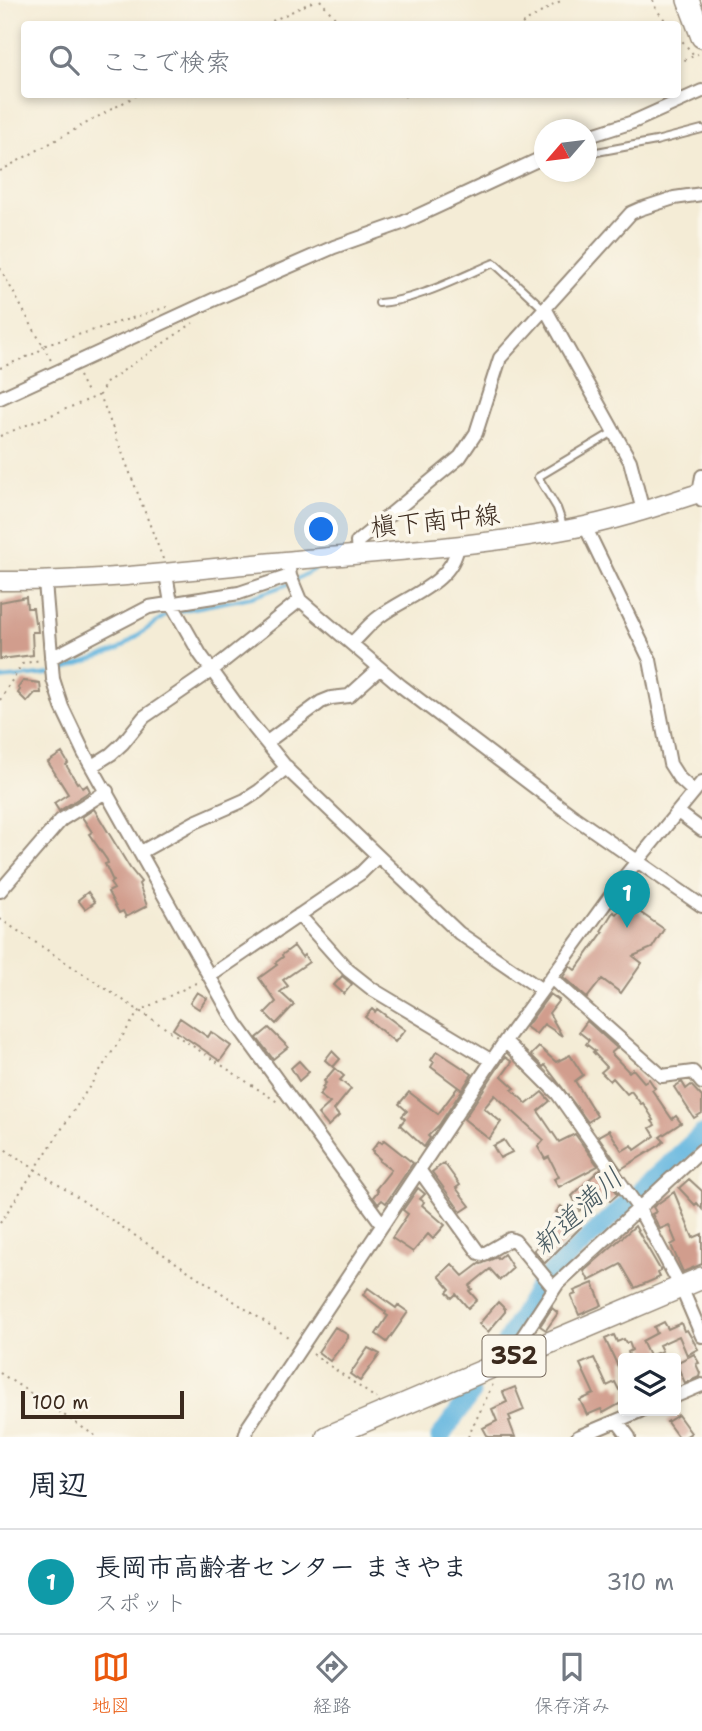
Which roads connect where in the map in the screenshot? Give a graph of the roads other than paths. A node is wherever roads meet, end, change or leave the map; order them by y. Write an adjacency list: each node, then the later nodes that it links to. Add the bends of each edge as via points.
1 (688, 0): 2 (highway)
2 (702, 37)
3 (702, 91): 5 (street)
4 (702, 130): 6 (lane)
5 (597, 133)
6 (597, 152)
7 (534, 162): 11 (street)
8 (702, 194): 10 (street, via 674,198 631,214)
9 (379, 303): 10 (lane, via 393,303 494,263)
10 (546, 310): 12 (street); 18 (street, via 500,358 468,447 357,542)
11 (0, 398)
12 (615, 431): 14 (street, via 633,467); 16 (lane, via 538,477 558,508)
13 (701, 490): 14 (main road, 槇下南中線)
14 (643, 511): 15 (main road, 槇下南中線)
15 (584, 526): 16 (main road, 槇下南中線); 32 (street, via 650,660 670,764 679,778)
16 (564, 530): 17 (main road, 槇下南中線)
17 (458, 545): 18 (main road, 槇下南中線); 25 (street, via 451,566 417,595 379,617)
18 (358, 554): 19 (main road, 槇下南中線)
19 (289, 568): 20 (main road, 槇下南中線); 23 (street); 24 (street, via 279,581 239,593)
20 (166, 574): 22 (main road, 槇下南中線); 24 (street)
21 (0, 582): 22 (main road, 槇下南中線)
22 (45, 582): 26 (street)
23 (300, 600): 25 (street); 28 (street)
24 (171, 603): 26 (street, via 142,610); 28 (street)
25 (352, 643): 27 (street)
26 (51, 658): 30 (street, via 62,707)
27 (380, 668): 29 (street, via 349,696 321,702); 38 (street)
28 (211, 671): 29 (street); 30 (street, via 144,717 117,749)
29 (267, 742): 31 (street)
30 (92, 766): 33 (street)
31 (287, 767): 36 (street, via 245,800); 37 (street)
32 (698, 787): 34 (street)
33 (107, 791): 36 (street); 39 (street, via 61,820)
34 (678, 812): 35 (street); 38 (street)
35 (702, 830)
36 (141, 852): 42 (street)
37 (378, 856): 41 (street); 44 (street, via 459,933)
38 (636, 862): 40 (street); 43 (street)
39 (0, 891)
40 (702, 906)
41 (299, 915): 42 (street); 46 (street, via 348,970 372,989)
42 (210, 976): 51 (street, via 235,1022)
43 (551, 978): 44 (street); 47 (street, via 662,1076 693,1072)
44 (542, 990): 45 (street)
45 (505, 1041): 46 (street); 50 (street, via 557,1093)
46 (492, 1061): 49 (street)
47 (702, 1083)
48 (702, 1150): 50 (street)
49 (420, 1171): 51 (street); 54 (street, via 479,1253 515,1241)
50 (637, 1207): 53 (street); 54 (street)
51 (382, 1224): 61 (street)
52 (702, 1278): 53 (highway, 352)
53 (681, 1287): 55 (street); 56 (highway, 352)
54 (554, 1288): 56 (street)
55 (702, 1336)
56 (508, 1359): 62 (highway, 352)
57 (702, 1385): 58 (street)
58 (681, 1394)
59 (628, 1416): 60 (street)
60 (617, 1421): 63 (street); 64 (street)
61 (245, 1437)
62 (327, 1437)
63 (578, 1437)
64 (629, 1437)

